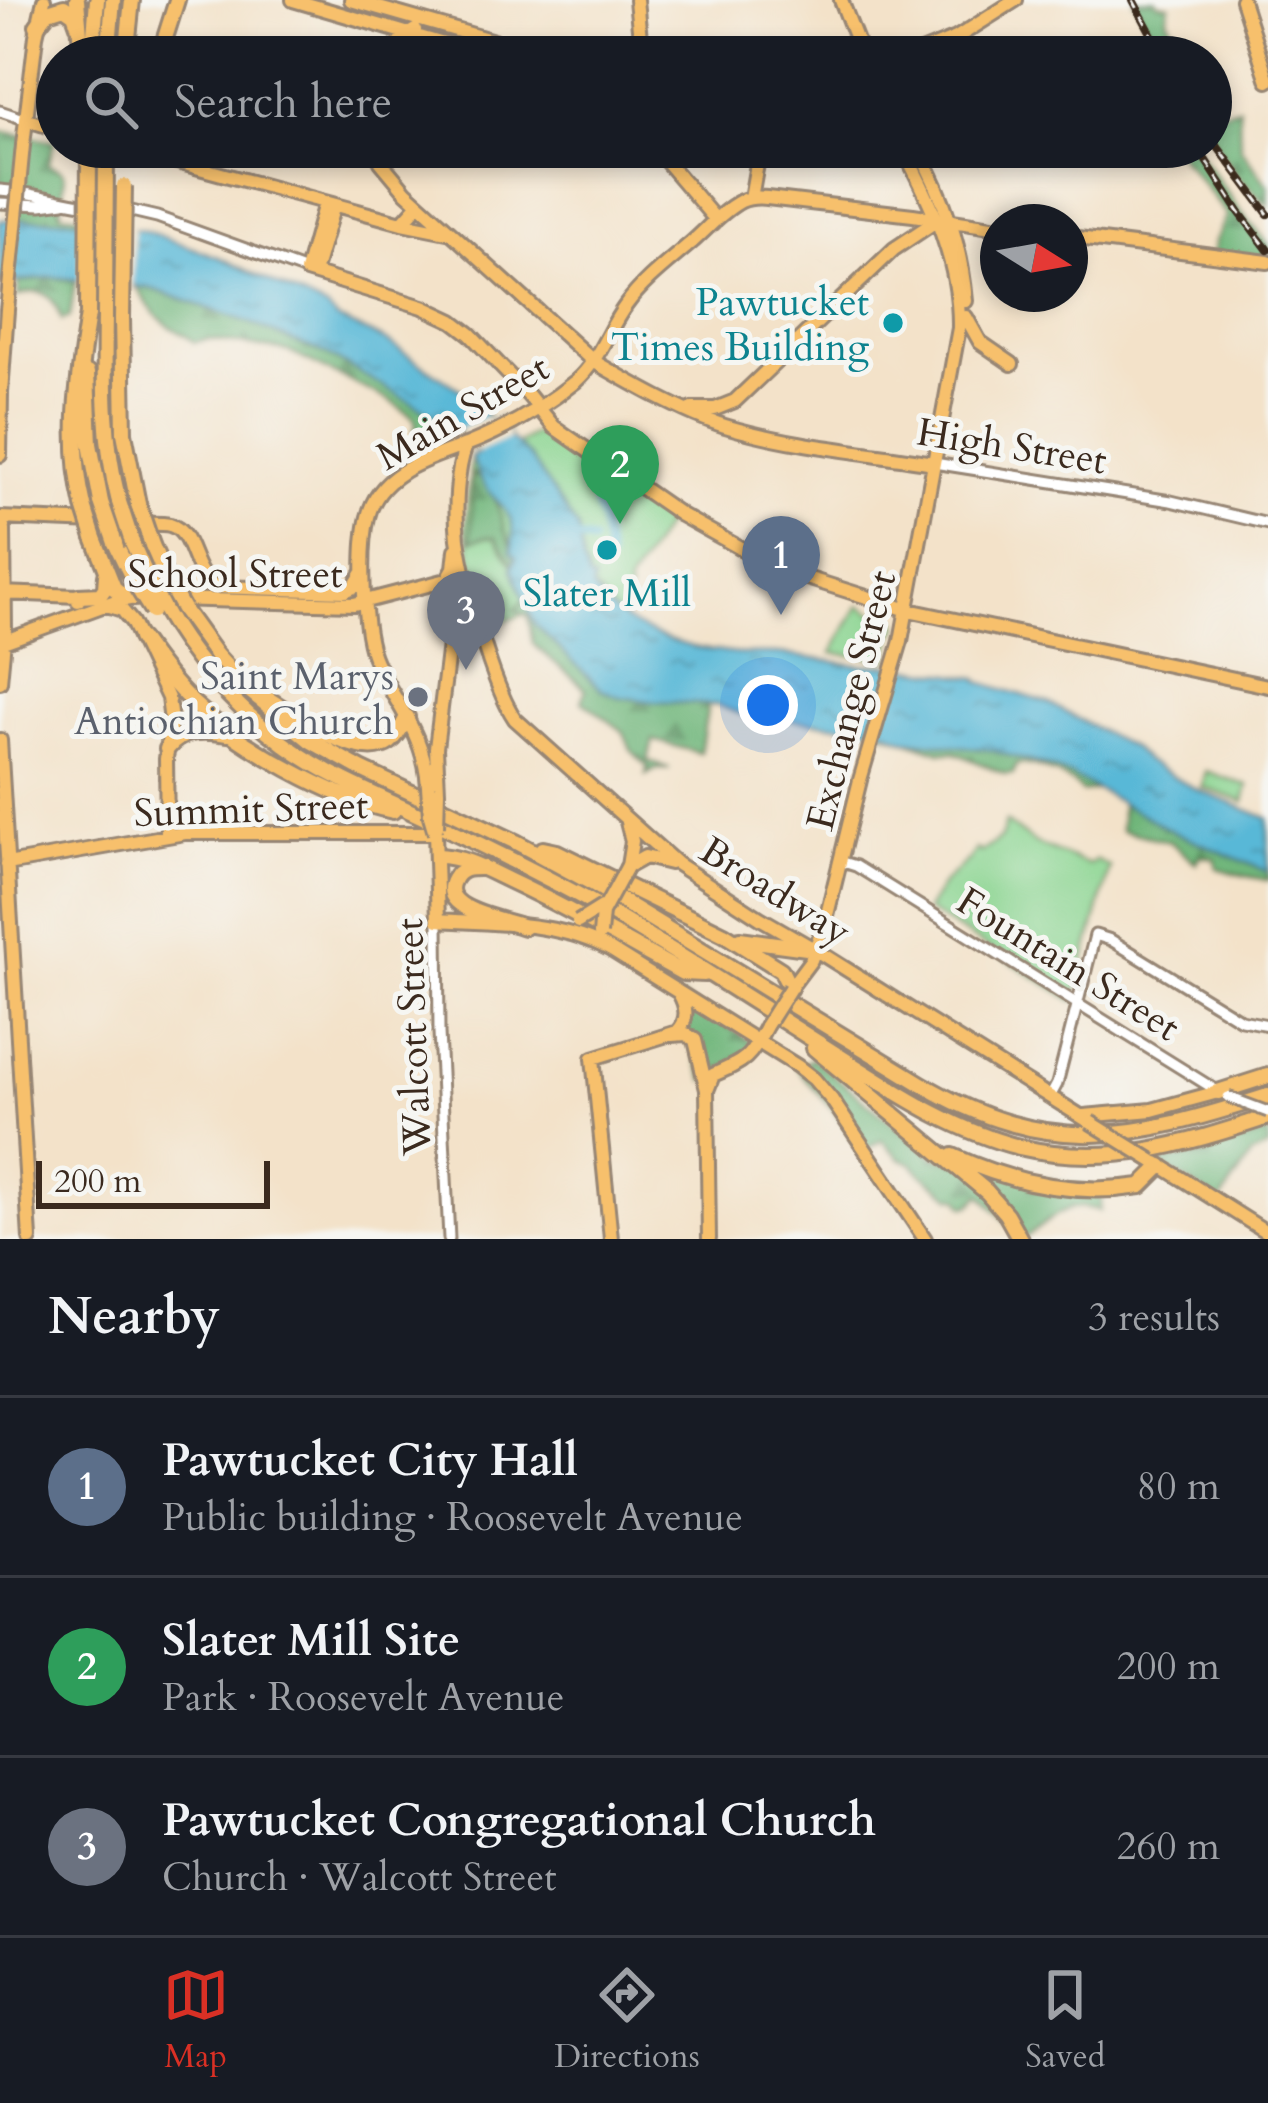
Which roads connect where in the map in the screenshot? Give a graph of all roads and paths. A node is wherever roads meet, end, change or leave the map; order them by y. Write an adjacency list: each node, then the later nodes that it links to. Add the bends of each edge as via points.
1 (44, 0): 15 (main road)
2 (77, 0): 16 (highway)
3 (97, 0): 20 (highway)
4 (113, 0): 21 (highway)
5 (132, 0): 22 (highway)
6 (293, 0): 13 (main road)
7 (350, 0): 14 (main road)
8 (636, 0): 28 (main road)
9 (842, 0): 29 (main road)
10 (1016, 0): 30 (main road)
11 (1242, 0): 32 (main road)
12 (177, 1): 23 (highway)
13 (369, 21): 17 (main road); 24 (main road)
14 (439, 25): 17 (main road); 27 (main road)
15 (38, 26): 16 (highway, via 60,7); 18 (main road)
16 (80, 28): 19 (highway)
17 (410, 32): 25 (main road); 26 (main road)
18 (37, 36)
19 (81, 36)
20 (94, 36)
21 (110, 36)
22 (128, 36)
23 (166, 36)
24 (384, 36)
25 (406, 36)
26 (422, 36)
27 (477, 36)
28 (640, 36)
29 (855, 36)
30 (959, 36)
31 (36, 43): 34 (main road)
32 (1268, 80)
33 (0, 110): 34 (street)
34 (27, 120): 35 (main road); 72 (main road, bridge)
35 (36, 123)
36 (89, 168): 62 (highway, bridge)
37 (106, 168): 83 (highway, bridge, via 105,415)
38 (125, 168): 96 (highway, bridge, via 124,433 138,504 182,609)
39 (188, 168): 49 (main road)
40 (385, 168): 50 (main road, High Street)
41 (672, 168): 52 (main road)
42 (757, 168): 47 (main road)
43 (912, 168): 53 (main road, Exchange Street)
44 (928, 168): 55 (main road, Exchange Street)
45 (0, 190): 46 (street)
46 (28, 198): 48 (street); 61 (street, via 146,214)
47 (752, 198): 51 (main road); 52 (main road, Main Street)
48 (0, 203)
49 (329, 204): 54 (main road); 61 (main road)
50 (418, 204): 54 (main road); 57 (main road, High Street)
51 (904, 214): 53 (main road); 59 (main road)
52 (716, 220): 65 (main road, Main Street, via 639,288)
53 (937, 220): 55 (main road); 59 (main road); 64 (main road, Exchange Street, via 957,292)
54 (402, 223): 57 (main road)
55 (952, 223): 56 (main road); 63 (main road, Exchange Street)
56 (980, 226)
57 (449, 232): 65 (main road, High Street)
58 (1088, 238): 60 (main road)
59 (908, 239): 67 (main road)
60 (1268, 262)
61 (310, 272): 69 (main road, via 453,321)
62 (88, 314): 80 (highway, bridge, via 76,467); 83 (highway, bridge, via 92,459 115,543)
63 (966, 317): 64 (main road, Exchange Street); 66 (main road, via 980,342)
64 (955, 354): 74 (main road, Exchange Street)
65 (593, 361): 68 (main road, High Street); 69 (main road, Main Street)
66 (1012, 364)
67 (735, 401): 68 (main road, via 709,410); 70 (main road, via 731,420)
68 (682, 406): 70 (main road, High Street)
69 (538, 408): 71 (main road, Main Street); 90 (main road, via 627,479 737,547 802,578)
70 (745, 430): 74 (main road, High Street)
71 (466, 445): 73 (main road, Main Street); 75 (main road, Broadway)
72 (0, 455)
73 (437, 455): 75 (main road, via 448,461); 79 (main road, Main Street, via 395,476 376,497)
74 (934, 463): 77 (street, High Street); 90 (main road, Exchange Street)
75 (459, 490): 78 (main road, Broadway)
76 (0, 520): 79 (main road, via 175,527 217,587 345,591); 85 (main road)
77 (1268, 524)
78 (458, 525): 81 (main road, Broadway); 82 (main road, via 454,568)
79 (365, 563): 87 (main road, Main Street)
80 (104, 564): 83 (highway, via 117,591); 86 (highway, via 103,592)
81 (466, 574): 84 (main road, Walcott Street); 89 (main road, Broadway)
82 (437, 584): 84 (main road); 87 (main road, School Street)
83 (140, 589): 87 (main road, School Street); 88 (main road, School Street); 104 (highway, bridge, via 241,708 285,745)
84 (459, 591): 89 (main road); 91 (main road, Walcott Street)
85 (2, 594): 86 (main road, School Street); 94 (main road)
86 (77, 596): 92 (main road)
87 (365, 602): 99 (main road, Main Street, via 373,655)
88 (106, 604): 92 (main road, School Street); 93 (main road, via 129,616)
89 (476, 610): 91 (main road); 105 (main road, Broadway, via 511,712)
90 (908, 610): 97 (main road); 110 (main road, Exchange Street)
91 (453, 613): 98 (main road, Walcott Street)
92 (80, 614): 94 (main road, School Street)
93 (140, 638): 100 (highway, via 192,702); 102 (main road, via 168,698)
94 (2, 642): 95 (main road)
95 (0, 682)
96 (242, 684): 99 (highway, via 362,746 390,742); 108 (highway, via 323,748)
97 (1268, 686)
98 (440, 718): 99 (main road, via 428,730); 103 (main road, Walcott Street)
99 (409, 721): 103 (main road, Main Street)
100 (235, 735): 102 (highway, via 191,733); 104 (highway, via 329,788)
101 (0, 740): 111 (main road)
102 (168, 744): 106 (main road)
103 (433, 788): 107 (main road, Walcott Street, bridge)
104 (411, 812): 122 (highway, via 574,893)
105 (626, 820): 112 (main road, Broadway); 113 (main road)
106 (166, 834): 107 (main road, Summit Street); 111 (main road, Summit Street)
107 (432, 834): 109 (main road, Walcott Street)
108 (516, 842): 119 (highway, via 557,853); 135 (highway, via 982,1114 1037,1130 1106,1135 1176,1125)
109 (437, 856): 114 (highway); 116 (main road, Walcott Street)
110 (840, 861): 120 (main road, Exchange Street, via 826,919); 125 (street, Fountain Street)
111 (4, 864): 142 (main road)
112 (677, 864): 113 (main road, via 645,857); 120 (main road, Broadway)
113 (627, 867): 115 (main road, bridge)
114 (482, 868): 117 (highway, via 457,875 455,900); 122 (highway, via 683,973)
115 (607, 902): 118 (main road, bridge, via 578,922); 121 (main road, bridge, via 600,934)
116 (438, 920): 117 (main road); 143 (street, Walcott Street)
117 (524, 927): 118 (main road)
118 (549, 928): 121 (main road)
119 (724, 934): 120 (highway); 123 (highway, via 782,971)
120 (805, 946): 123 (main road, Exchange Street, via 811,960); 136 (main road, Broadway)
121 (611, 950): 124 (main road)
122 (708, 974): 129 (highway)
123 (790, 988): 128 (main road, Exchange Street, bridge)
124 (679, 992): 126 (main road); 130 (main road, via 686,1020)
125 (1078, 1004): 127 (street, via 1095,934 1241,1020); 134 (street, Fountain Street); 136 (street)
126 (731, 1025): 128 (main road); 131 (main road)
127 (1268, 1025)
128 (766, 1026): 131 (main road, Exchange Street)
129 (795, 1028): 137 (highway, via 950,1123 1037,1150 1154,1150); 139 (highway)
130 (672, 1035): 133 (main road, via 695,1040); 144 (main road, via 592,1058)
131 (758, 1043): 133 (main road, Exchange Street, via 745,1060 713,1075); 146 (main road, via 824,1089)
132 (1268, 1076): 134 (highway)
133 (707, 1090): 145 (main road)
134 (1223, 1094): 137 (street, Fountain Street, bridge); 138 (main road)
135 (1268, 1096)
136 (1050, 1097): 138 (main road, Broadway)
137 (1268, 1115)
138 (1085, 1119): 140 (main road, Broadway, bridge)
139 (926, 1142): 140 (highway, via 984,1169 1056,1187 1141,1186); 147 (highway, via 992,1197)
140 (1157, 1163): 141 (main road, Broadway)
141 (1268, 1233)
142 (30, 1239)
143 (448, 1239)
144 (610, 1239)
145 (709, 1239)
146 (926, 1239)
147 (1021, 1239)

